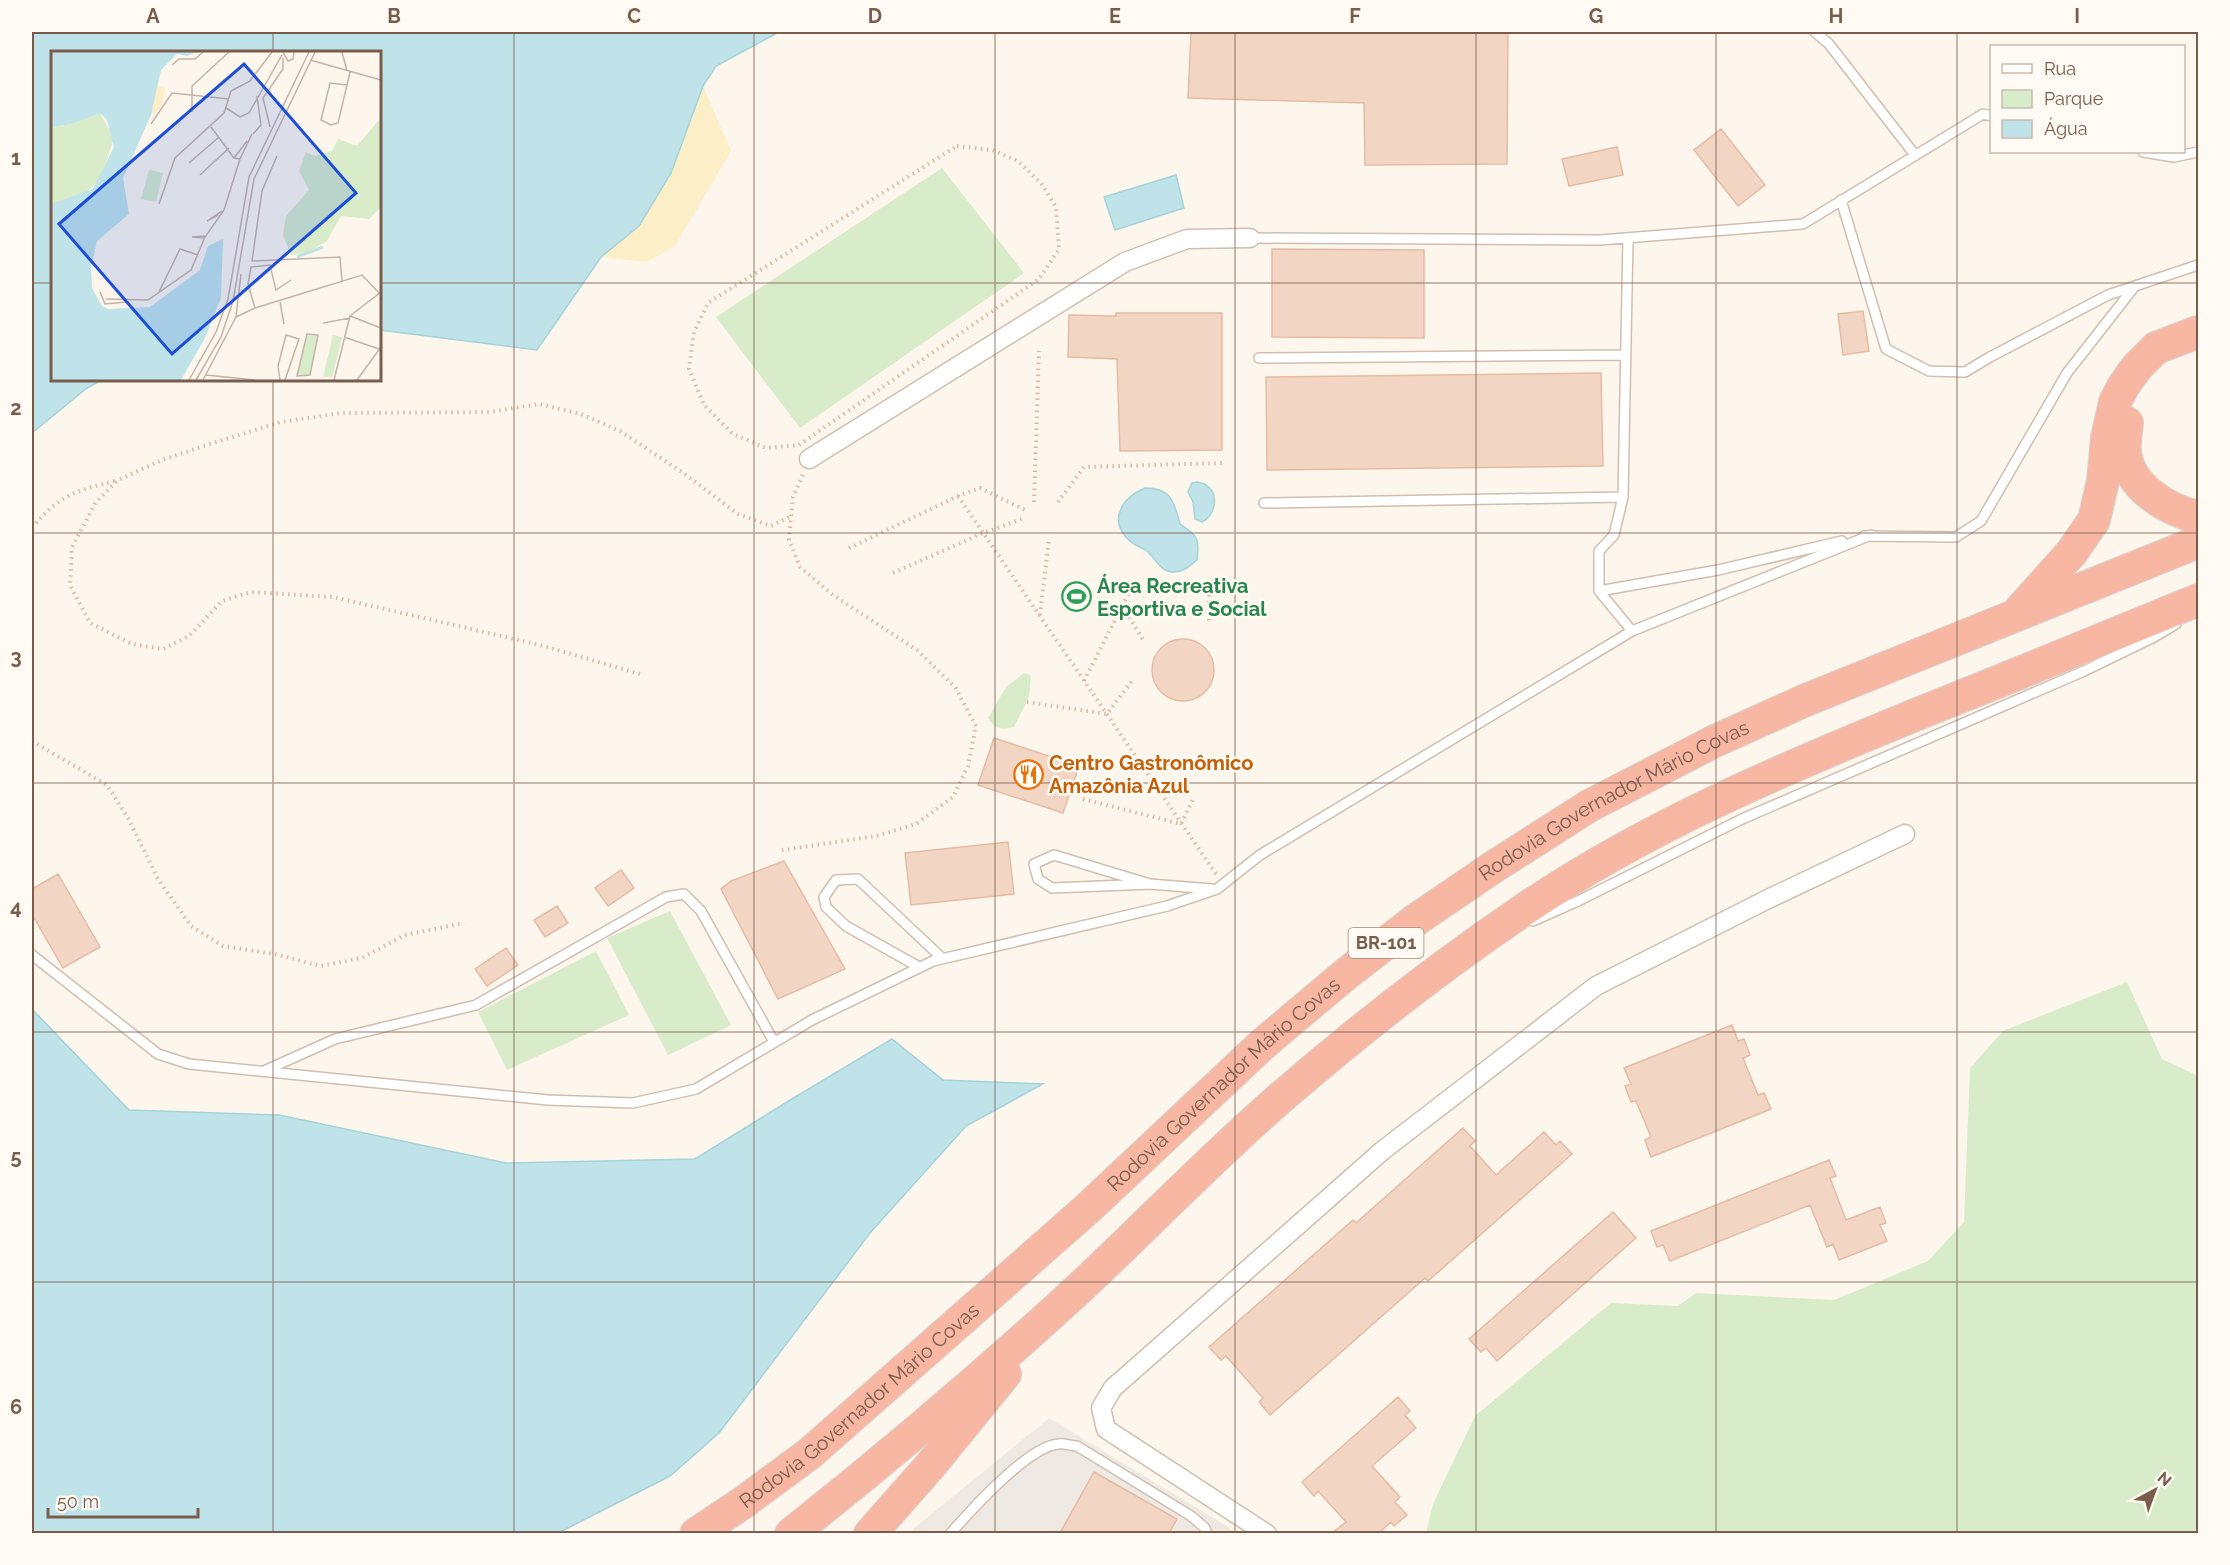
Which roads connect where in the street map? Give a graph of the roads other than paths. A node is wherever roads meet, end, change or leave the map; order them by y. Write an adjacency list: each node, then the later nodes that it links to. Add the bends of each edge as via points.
1 (1815, 32): 5 (lane, via 1829,44)
2 (1990, 116): 5 (lane, via 1983,114)
3 (2199, 152): 4 (lane, via 2174,157)
4 (2149, 153)
5 (1915, 155): 6 (lane)
6 (1841, 200): 8 (lane, via 1803,224); 10 (lane, via 1886,349 1929,371 1965,372 2108,296)
7 (1250, 238): 8 (lane); 15 (street, via 1187,239 1125,262)
8 (1628, 238): 13 (lane)
9 (2199, 265): 10 (lane)
10 (2135, 286): 19 (lane, via 2067,373 1981,520 1956,537)
11 (2199, 332): 23 (highway, via 2156,348 2124,385 2115,402 2094,520 2072,552)
12 (2199, 351): 18 (highway, via 2165,362 2144,382 2128,420 2124,450 2127,463 2145,490 2162,503)
13 (1625, 355): 14 (lane); 16 (lane)
14 (1259, 358)
15 (809, 459)
16 (1623, 497): 17 (lane); 21 (lane, via 1614,535 1599,551)
17 (1264, 503)
18 (2199, 517)
19 (1870, 535): 21 (lane, via 1718,570); 24 (lane)
20 (2199, 542): 23 (highway, Rodovia Governador Mário Covas / BR-101)
21 (1599, 591): 24 (lane)
22 (2190, 611): 28 (lane, via 2154,638 2084,671 1752,815); 30 (highway, BR-101, via 1823,753 1722,798 1570,880)
23 (2017, 613): 37 (highway, Rodovia Governador Mário Covas / BR-101, via 1806,700 1652,772 1588,806 1418,919 1264,1043 1086,1210 809,1454)
24 (1632, 631): 27 (lane, via 1260,855)
25 (1905, 834): 42 (street, via 1596,986 1382,1152 1113,1388 1101,1408 1106,1429)
26 (1150, 884): 26 (lane, via 1054,855 1034,864 1038,879 1052,888); 27 (lane)
27 (1220, 887): 32 (lane, via 1167,906)
28 (1528, 923)
29 (1518, 927): 30 (lane)
30 (1467, 950): 36 (highway, BR-101, via 1277,1101)
31 (32, 955): 35 (lane, via 158,1054 189,1064)
32 (942, 958): 33 (lane); 33 (lane, via 858,879 836,880 824,897 826,907 846,926)
33 (920, 967): 34 (lane)
34 (774, 1042): 35 (lane, via 696,1089 633,1103 548,1100); 35 (lane, via 701,911 684,894 666,897 476,1005 335,1039)
35 (263, 1071)
36 (1062, 1305): 38 (highway, BR-101); 39 (highway)
37 (696, 1533)
38 (791, 1533)
39 (870, 1533)
40 (950, 1533): 41 (lane, via 1026,1459 1058,1444 1077,1446 1191,1516)
41 (1207, 1533)
42 (1267, 1533)

